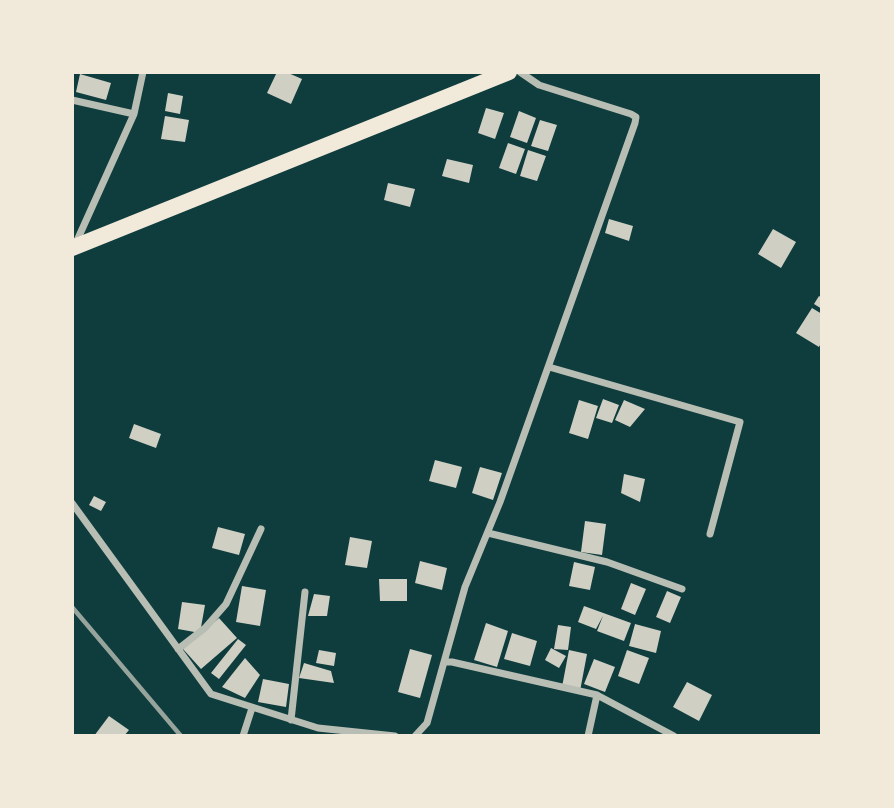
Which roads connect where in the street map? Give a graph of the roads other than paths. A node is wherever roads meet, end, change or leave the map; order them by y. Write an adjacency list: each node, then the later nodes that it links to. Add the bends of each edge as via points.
1 (143, 72): 5 (street)
2 (509, 72): 6 (highway)
3 (520, 72): 7 (street, via 539,85 636,117)
4 (72, 100): 5 (street)
5 (134, 114): 6 (street)
6 (73, 250)
7 (549, 367): 10 (street); 11 (street, via 740,422)
8 (72, 503): 14 (street)
9 (261, 529): 14 (street, via 226,604)
10 (488, 533): 12 (street, via 607,562); 15 (street)
11 (710, 534)
12 (682, 589)
13 (305, 592): 18 (street)
14 (178, 649): 17 (street, via 211,694)
15 (444, 662): 16 (street); 21 (street, via 424,730)
16 (597, 695): 22 (street); 23 (street)
17 (252, 708): 18 (street); 19 (street)
18 (291, 720): 20 (street, via 328,731)
19 (243, 736)
20 (395, 736)
21 (415, 736)
22 (589, 736)
23 (674, 736)

